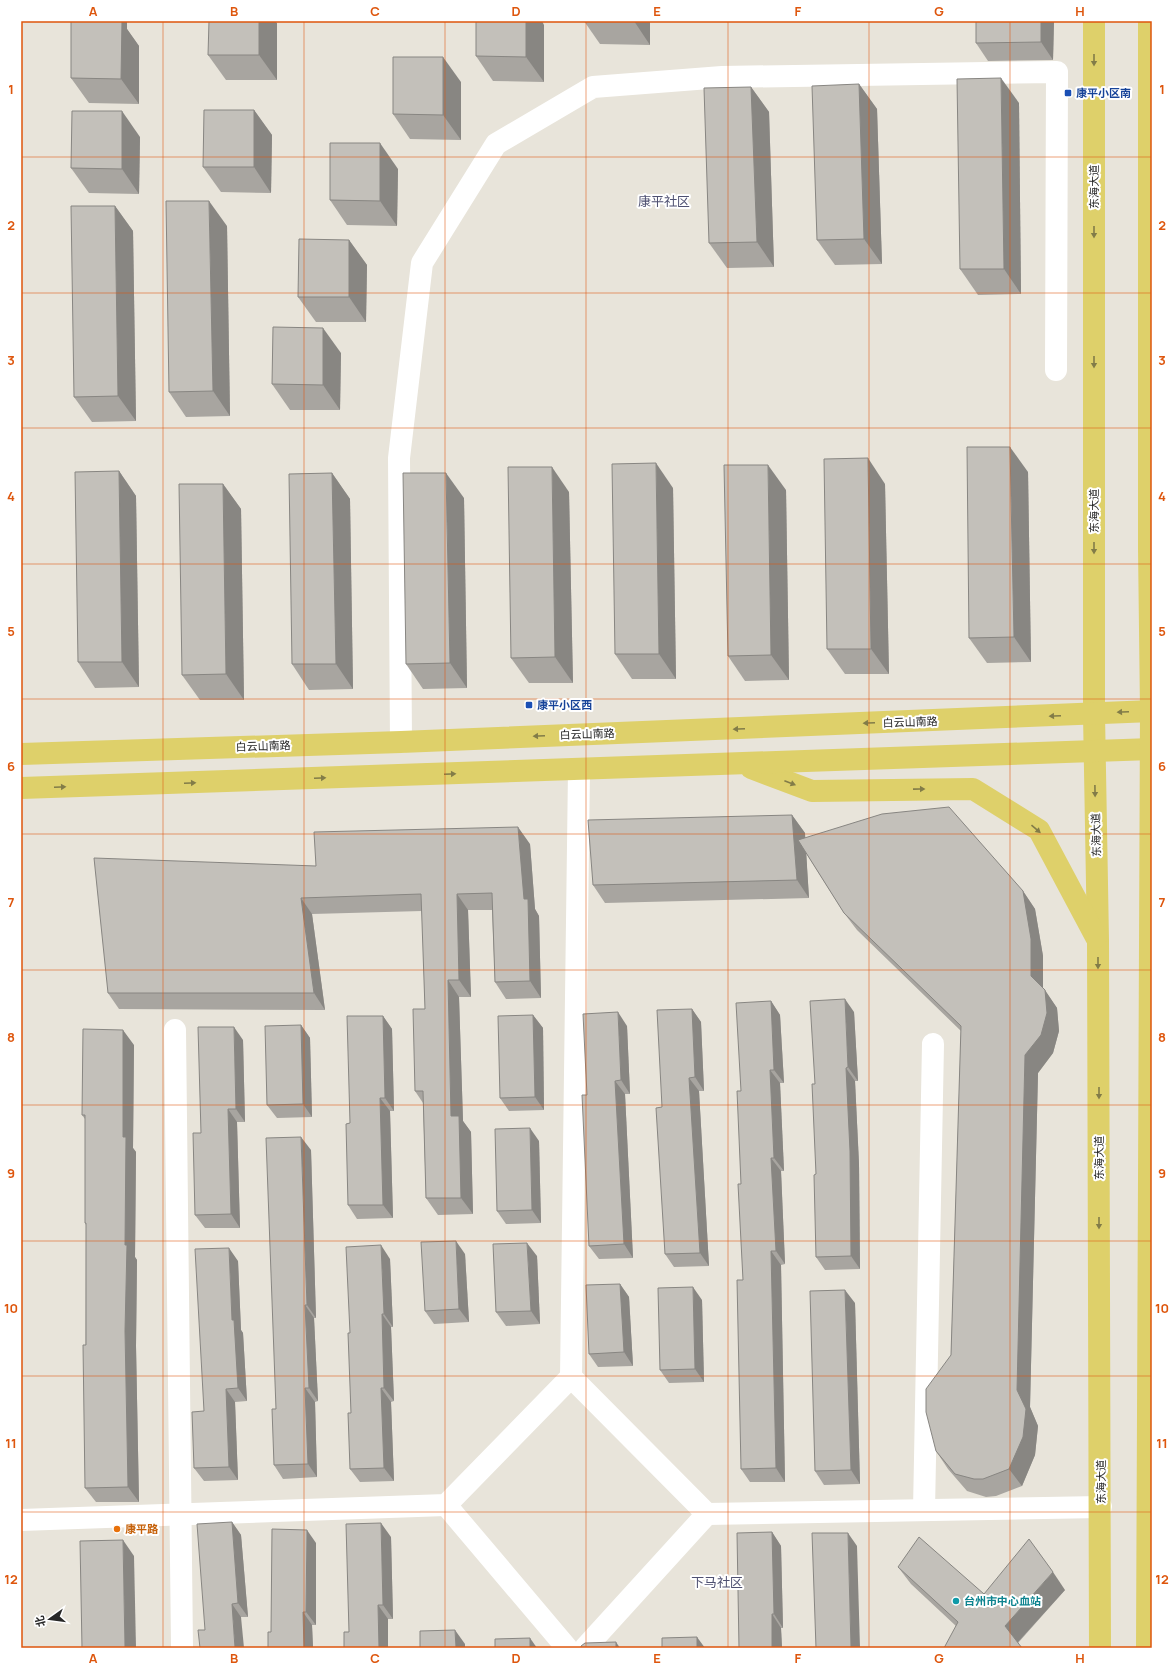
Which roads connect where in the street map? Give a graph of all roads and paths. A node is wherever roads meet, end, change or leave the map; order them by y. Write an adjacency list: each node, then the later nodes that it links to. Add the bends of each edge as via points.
1 (1094, 21): 6 (main road, 东海大道, one-way to 6)
2 (1149, 21): 4 (main road)
3 (1056, 370): 7 (street, via 1057,72 722,77 593,87 496,144 422,263 399,458)
4 (1151, 551): 5 (main road)
5 (1152, 711): 6 (main road, 白云山南路, one-way to 6); 8 (main road)
6 (1094, 714): 7 (main road, 白云山南路, one-way to 7); 9 (main road, 东海大道)
7 (401, 742): 10 (main road, 白云山南路)
8 (1151, 749): 9 (main road); 28 (main road)
9 (1095, 752): 11 (main road); 14 (main road, 东海大道, one-way to 14)
10 (21, 754)
11 (740, 764): 12 (main road); 14 (main road, one-way to 14, via 812,791 973,789 1040,830)
12 (579, 770): 13 (main road, one-way to 12); 17 (street)
13 (21, 788)
14 (1098, 940): 19 (main road, 东海大道, one-way to 19)
15 (175, 1030): 21 (street)
16 (933, 1044): 20 (street)
17 (571, 1377): 18 (street); 22 (street)
18 (446, 1505): 21 (street); 25 (street)
19 (1101, 1507): 20 (street); 27 (main road, 东海大道)
20 (924, 1510): 22 (street)
21 (180, 1514): 23 (street); 24 (street)
22 (707, 1514): 26 (street)
23 (21, 1520)
24 (182, 1648)
25 (567, 1648)
26 (585, 1648)
27 (1100, 1648)
28 (1147, 1648)

